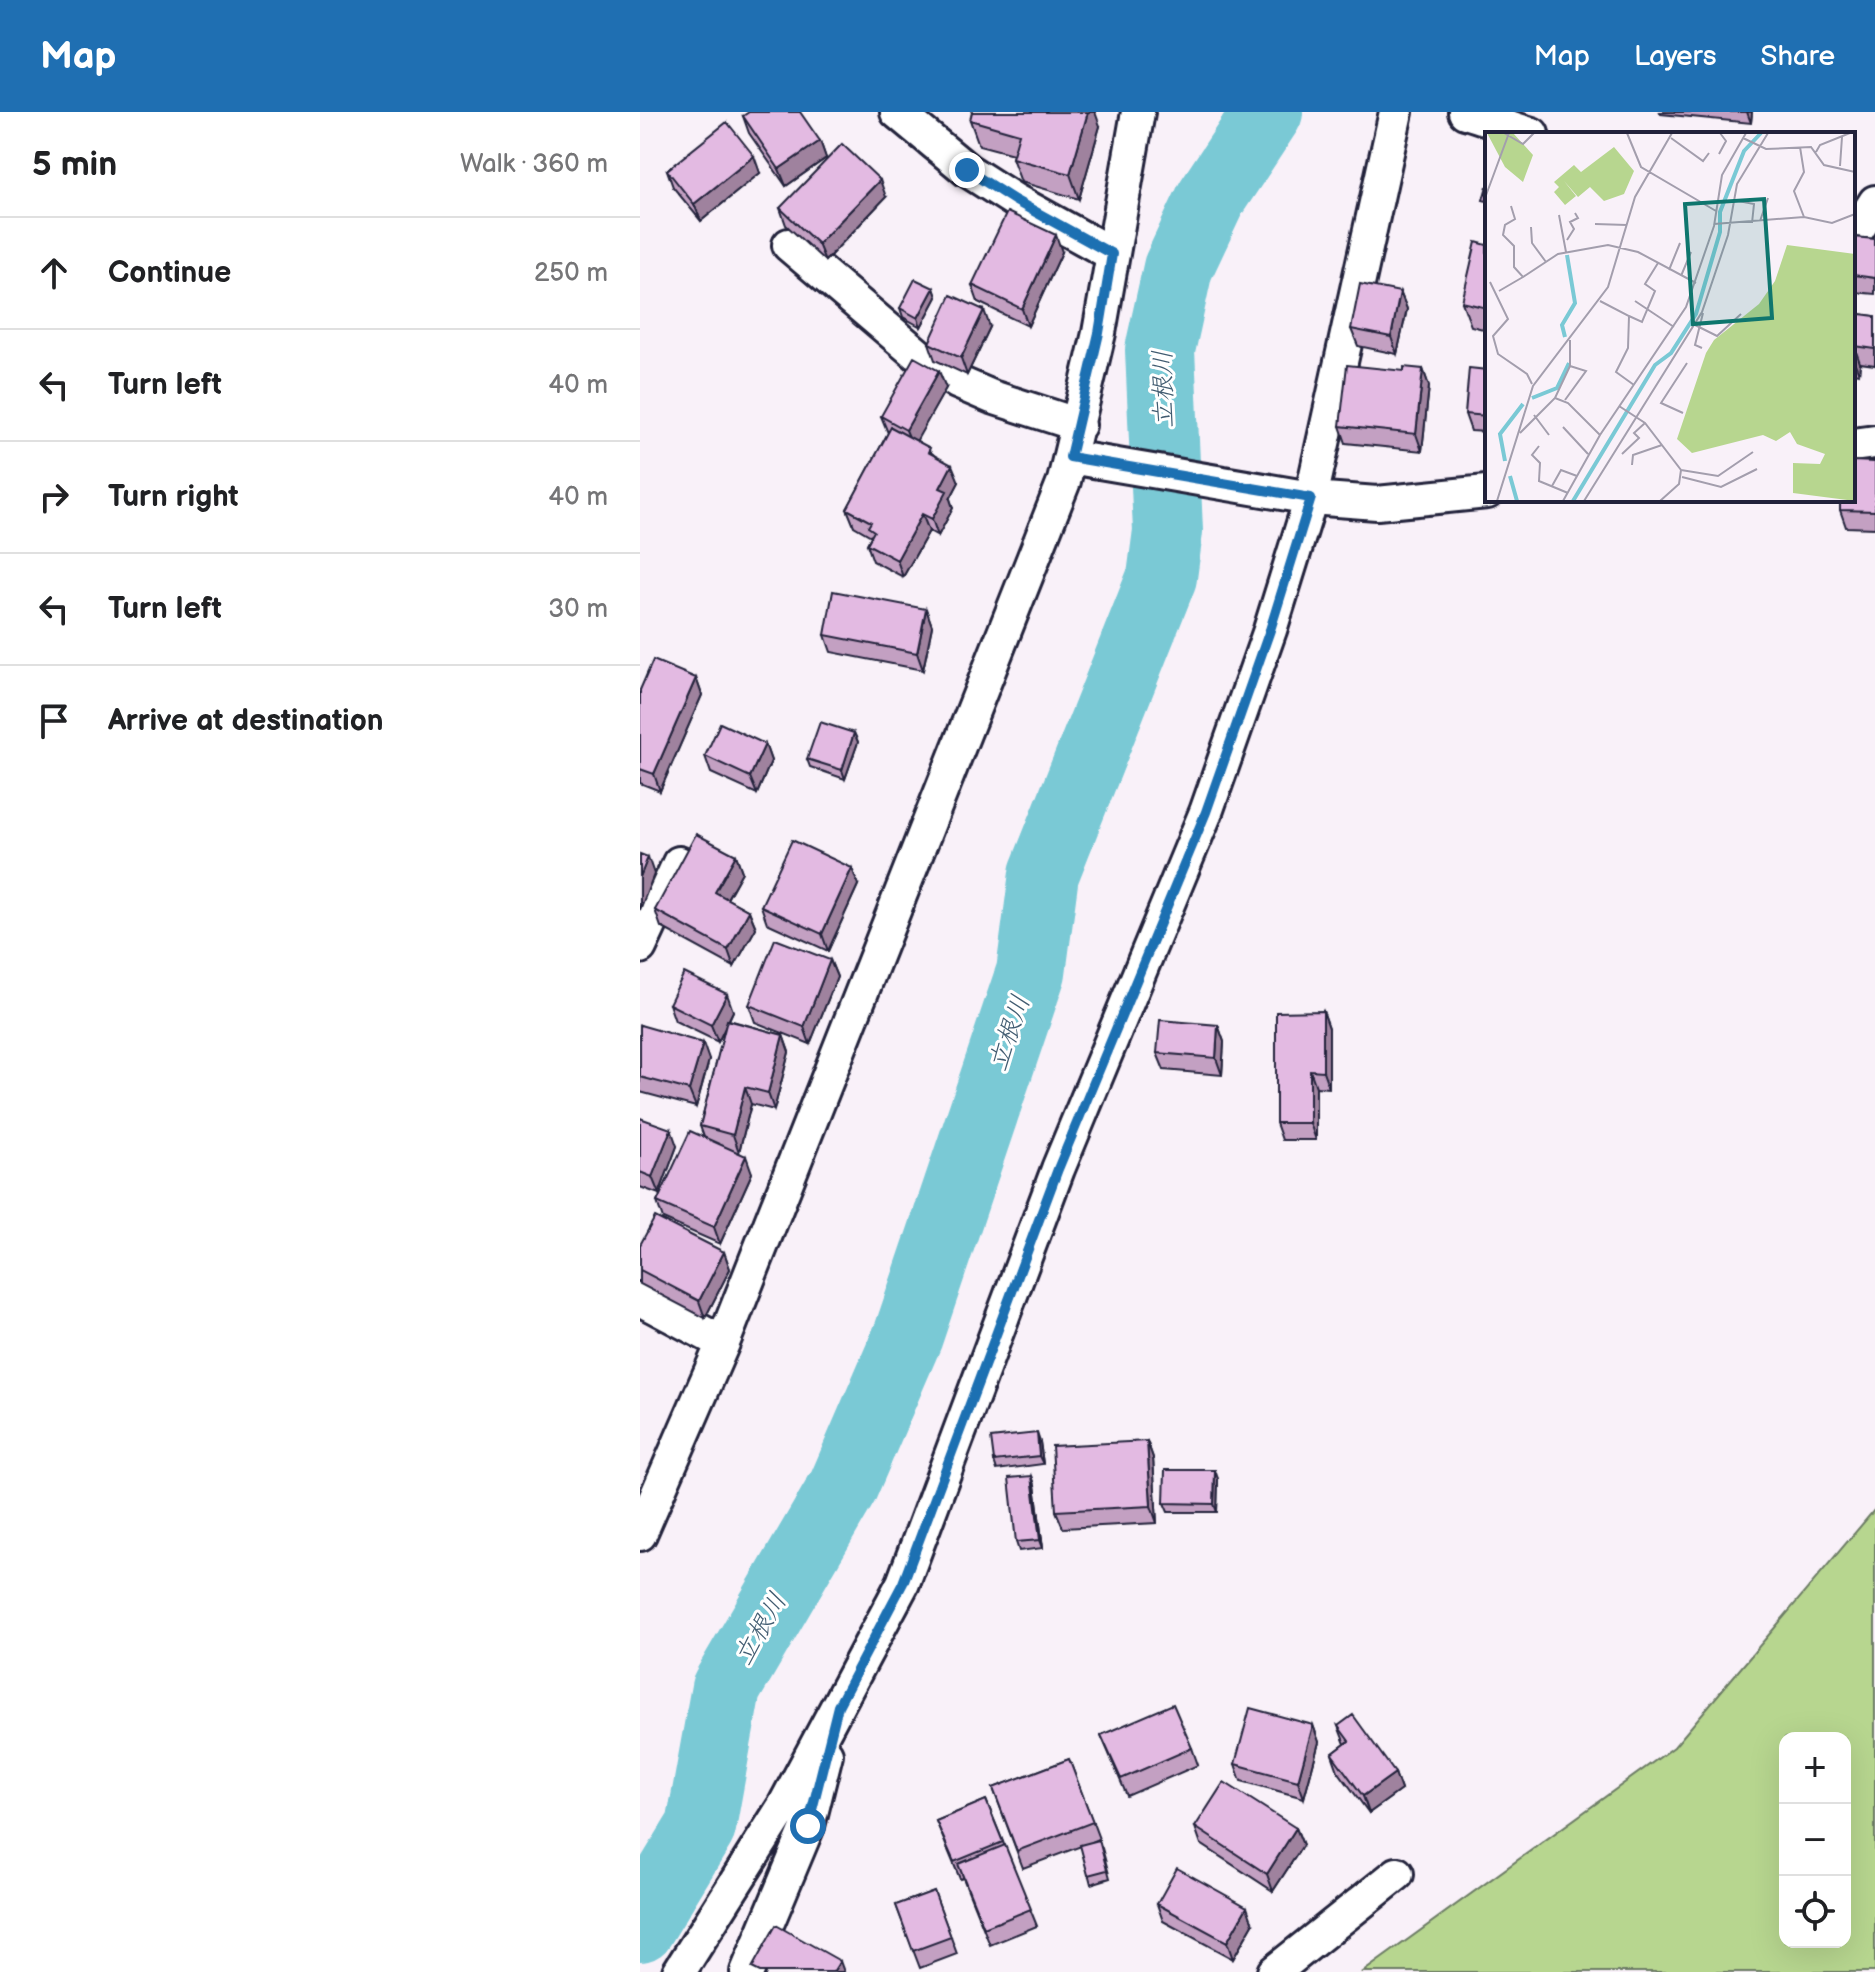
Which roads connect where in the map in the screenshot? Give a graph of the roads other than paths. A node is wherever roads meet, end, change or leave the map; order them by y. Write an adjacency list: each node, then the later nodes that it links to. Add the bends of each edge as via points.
1 (897, 112): 9 (street, via 967,170)
2 (1138, 112): 9 (street)
3 (1396, 112): 15 (street)
4 (1465, 112): 5 (street)
5 (1523, 132)
6 (1875, 202): 7 (street)
7 (1855, 234)
8 (789, 245): 10 (street, via 957,382)
9 (1112, 254): 10 (street)
10 (1079, 425): 13 (street)
11 (1875, 442): 12 (street)
12 (1855, 445)
13 (1080, 458): 15 (street); 19 (street, via 1064,481)
14 (1485, 492): 15 (street, via 1377,503)
15 (1305, 497): 21 (street, via 1270,630 1206,812 1058,1169 903,1583)
16 (679, 863): 17 (street)
17 (640, 947)
18 (640, 1299): 19 (street)
19 (723, 1343): 20 (street)
20 (640, 1534)
21 (838, 1706): 23 (street, via 784,1806); 24 (street, via 808,1826)
22 (1397, 1874): 25 (street)
23 (679, 1972)
24 (747, 1972)
25 (1274, 1972)

